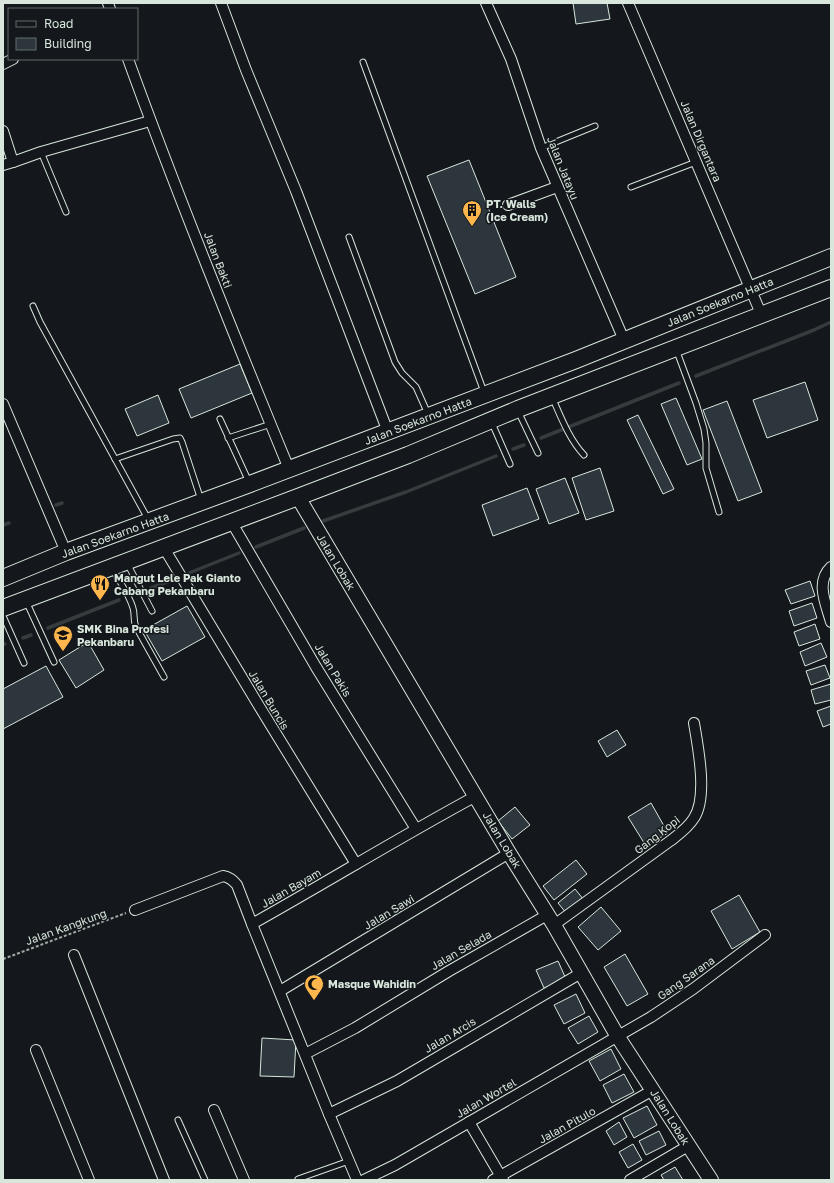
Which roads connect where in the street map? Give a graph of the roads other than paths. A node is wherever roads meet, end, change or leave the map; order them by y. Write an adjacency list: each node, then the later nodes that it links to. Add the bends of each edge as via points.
1 (221, 3): 34 (street)
2 (486, 3): 9 (street, Jalan Jatayu, via 511,59)
3 (628, 3): 12 (street, Jalan Dirgantara)
4 (128, 60): 6 (street, Jalan Bakti)
5 (363, 62): 26 (lane)
6 (150, 121): 10 (street); 33 (street, Jalan Bakti)
7 (595, 126): 9 (lane)
8 (3, 131): 11 (street)
9 (541, 148): 14 (street, Jalan Jatayu)
10 (41, 152): 11 (street); 17 (lane)
11 (14, 162): 13 (street)
12 (696, 162): 15 (lane); 21 (street, Jalan Dirgantara)
13 (3, 165)
14 (557, 187): 16 (street); 24 (street, Jalan Jatayu)
15 (631, 188)
16 (508, 205)
17 (66, 212)
18 (349, 237): 30 (lane, via 395,362 416,388)
19 (831, 257): 21 (main road, Jalan Soekarno Hatta)
20 (831, 288): 23 (main road)
21 (751, 289): 23 (street, Jalan Dirgantara); 24 (main road, Jalan Soekarno Hatta)
22 (33, 306): 38 (lane)
23 (762, 316): 25 (main road)
24 (624, 340): 26 (main road, Jalan Soekarno Hatta)
25 (676, 348): 27 (main road); 44 (lane, via 704,429 706,468)
26 (485, 395): 30 (main road, Jalan Soekarno Hatta)
27 (552, 396): 29 (main road); 37 (lane, via 577,448)
28 (3, 404): 48 (street)
29 (518, 409): 32 (main road); 36 (lane)
30 (430, 416): 34 (main road, Jalan Soekarno Hatta)
31 (220, 419): 35 (lane)
32 (491, 420): 39 (lane); 42 (main road)
33 (271, 424): 35 (lane); 40 (street, Jalan Bakti)
34 (388, 432): 40 (main road, Jalan Soekarno Hatta)
35 (228, 438): 41 (lane)
36 (538, 453)
37 (584, 455)
38 (115, 459): 43 (lane, via 180,438); 45 (lane)
39 (510, 464)
40 (289, 469): 41 (main road, Jalan Soekarno Hatta)
41 (250, 484): 43 (main road, Jalan Soekarno Hatta)
42 (298, 498): 46 (main road); 62 (main road, Jalan Lobak)
43 (202, 502): 45 (main road, Jalan Soekarno Hatta)
44 (719, 512)
45 (149, 522): 48 (main road, Jalan Soekarno Hatta)
46 (232, 523): 47 (main road); 63 (street, Jalan Pakis, via 316,667)
47 (164, 548): 49 (main road); 65 (street, Jalan Buncis)
48 (66, 552): 52 (main road, Jalan Soekarno Hatta)
49 (127, 562): 51 (main road); 55 (lane)
50 (831, 567): 57 (street, via 822,581 822,592)
51 (112, 568): 53 (main road); 60 (lane, via 130,601 136,626)
52 (3, 578)
53 (25, 600): 54 (main road); 58 (lane)
54 (3, 608)
55 (152, 611)
56 (3, 616): 59 (lane)
57 (831, 622)
58 (54, 662)
59 (24, 663)
60 (164, 677)
61 (694, 723): 67 (street, Gang Kopi, via 701,781 696,816 687,828 670,841)
62 (476, 796): 63 (street, Jalan Bayam); 64 (main road, Jalan Lobak)
63 (416, 829): 65 (street, Jalan Bayam)
64 (509, 853): 67 (main road, Jalan Lobak); 72 (street, Jalan Sawi)
65 (356, 864): 68 (street, Jalan Bayam)
66 (135, 910): 68 (street, Jalan Bayam, via 223,876 237,885)
67 (550, 920): 71 (main road, Jalan Lobak); 75 (street, Jalan Selada, via 449,971 355,1028)
68 (252, 924): 72 (street)
69 (765, 935): 73 (street, Gang Sarana, via 675,1002)
70 (74, 955): 86 (street)
71 (581, 972): 73 (main road, Jalan Lobak); 78 (street, Jalan Arcis, via 397,1081)
72 (280, 991): 75 (street)
73 (618, 1037): 76 (main road, Jalan Lobak); 80 (street, Jalan Wortel)
74 (36, 1050): 85 (street)
75 (305, 1054): 78 (street)
76 (653, 1090): 81 (main road, Jalan Lobak); 84 (street, Jalan Pitulo)
77 (214, 1110): 88 (street)
78 (329, 1114): 82 (street)
79 (178, 1120): 87 (lane)
80 (469, 1122): 84 (street); 90 (street, Jalan Wortel)
81 (688, 1146): 91 (street); 92 (main road, Jalan Lobak)
82 (349, 1161): 83 (lane); 89 (street)
83 (298, 1179)
84 (499, 1179)
85 (89, 1180)
86 (164, 1180)
87 (205, 1180)
88 (244, 1180)
89 (357, 1180)
90 (364, 1180)
91 (630, 1180)
92 (711, 1180)

